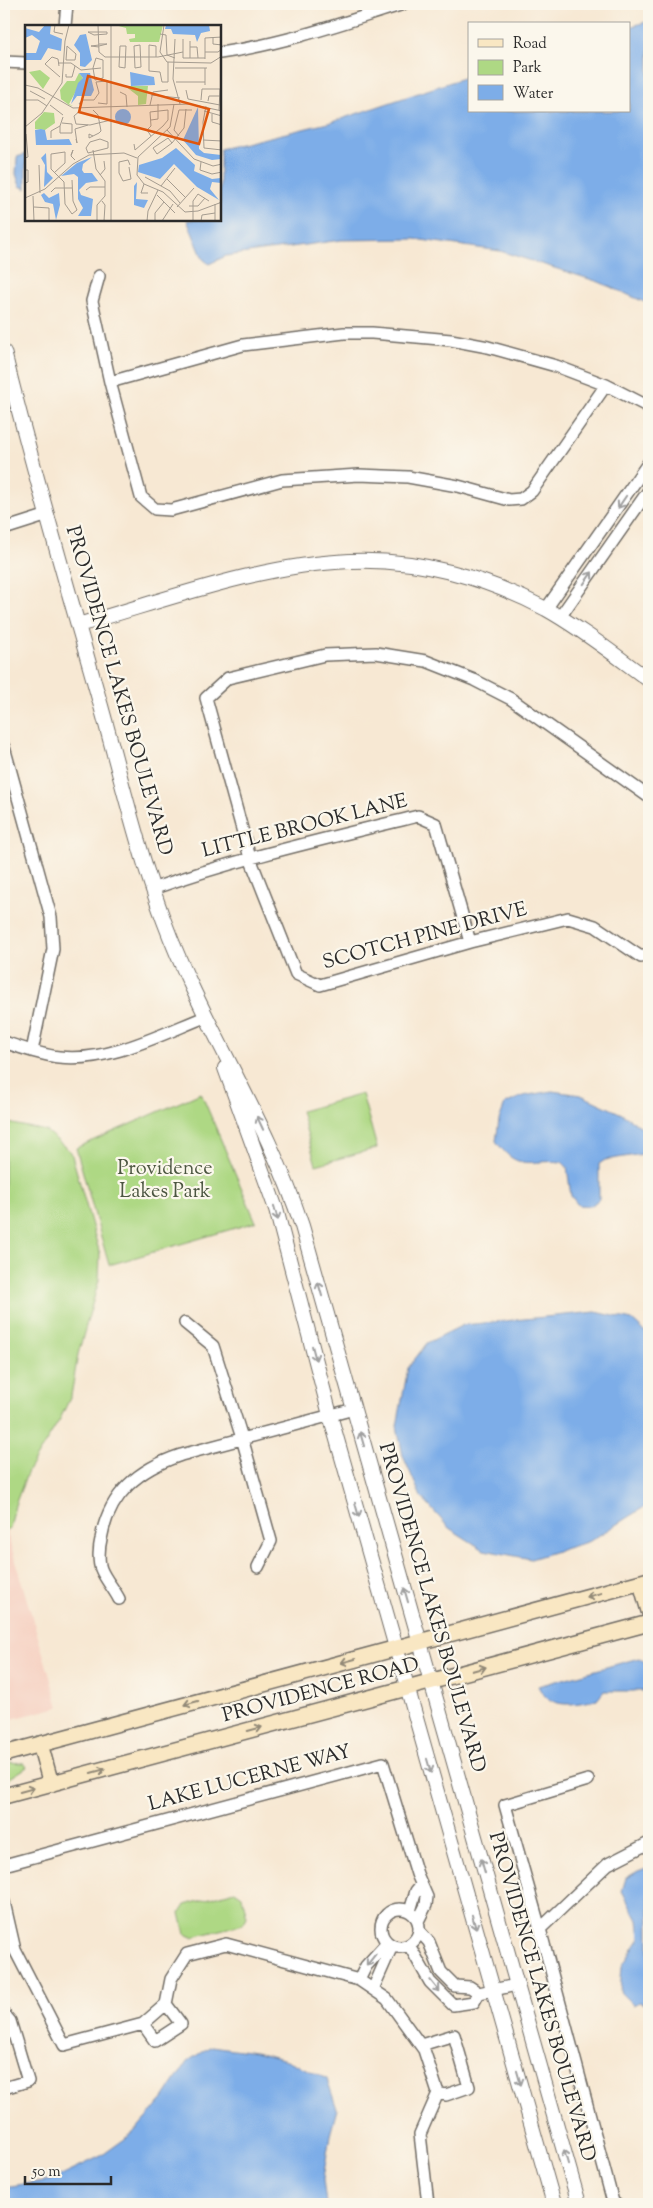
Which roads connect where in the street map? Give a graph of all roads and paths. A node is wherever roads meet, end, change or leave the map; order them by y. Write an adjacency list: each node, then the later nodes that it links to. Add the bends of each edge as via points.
1 (66, 4): 3 (street)
2 (403, 4): 4 (street, via 254,48)
3 (66, 25)
4 (221, 53)
5 (4, 62): 6 (street)
6 (25, 63)
7 (99, 276): 9 (street, via 92,301)
8 (4, 352): 14 (street, PROVIDENCE LAKES BOULEVARD)
9 (110, 382): 10 (street, via 244,345 362,333 451,340 488,347 556,366); 10 (street, via 142,497 155,509 171,510 282,480 359,475 408,477 509,500 522,499 532,491)
10 (606, 385): 11 (street)
11 (649, 407)
12 (649, 462): 16 (street, one-way to 16)
13 (649, 490): 17 (street, one-way to 13)
14 (48, 515): 15 (street); 18 (street, PROVIDENCE LAKES BOULEVARD)
15 (4, 529)
16 (546, 609): 17 (street); 18 (street, via 485,583 449,572 414,564 350,561 268,572)
17 (560, 617): 19 (street)
18 (78, 624): 23 (street, PROVIDENCE LAKES BOULEVARD)
19 (649, 680)
20 (4, 747): 29 (street, via 51,917 53,949)
21 (649, 796): 22 (street, SCOTCH PINE DRIVE, via 512,699 474,680 426,661 376,653 325,655 228,678 206,698)
22 (250, 858): 23 (street, LITTLE BROOK LANE); 24 (street, SCOTCH PINE DRIVE, via 296,974 320,985); 24 (street, LITTLE BROOK LANE, via 418,816 436,824)
23 (152, 889): 26 (street, PROVIDENCE LAKES BOULEVARD)
24 (470, 942): 25 (street, SCOTCH PINE DRIVE, via 568,918 595,926 641,956)
25 (649, 954)
26 (205, 1017): 27 (street, PROVIDENCE LAKES BOULEVARD); 29 (street, via 113,1052 82,1058)
27 (213, 1034): 31 (street, PROVIDENCE LAKES BOULEVARD, one-way to 27, via 294,1202 249,1098); 32 (street, PROVIDENCE LAKES BOULEVARD, one-way to 32, via 276,1209)
28 (4, 1042): 29 (street)
29 (32, 1051)
30 (186, 1323): 33 (street, via 213,1346)
31 (354, 1409): 32 (street); 39 (street, PROVIDENCE LAKES BOULEVARD, one-way to 31)
32 (330, 1415): 33 (street); 40 (street, PROVIDENCE LAKES BOULEVARD, one-way to 40)
33 (242, 1438): 34 (street, via 271,1541); 36 (street, via 160,1462 141,1473 112,1504 101,1537 101,1568)
34 (258, 1567)
35 (645, 1582): 37 (main road); 39 (main road, PROVIDENCE ROAD, one-way to 39)
36 (120, 1599)
37 (649, 1611)
38 (649, 1623): 41 (main road, PROVIDENCE ROAD, one-way to 38)
39 (420, 1642): 40 (main road, PROVIDENCE ROAD); 41 (street, PROVIDENCE LAKES BOULEVARD)
40 (395, 1648): 42 (street, PROVIDENCE LAKES BOULEVARD); 43 (main road, PROVIDENCE ROAD, one-way to 43)
41 (432, 1682): 42 (main road, PROVIDENCE ROAD); 58 (street, PROVIDENCE LAKES BOULEVARD, one-way to 41)
42 (406, 1689): 46 (main road, PROVIDENCE ROAD, one-way to 42); 60 (street, PROVIDENCE LAKES BOULEVARD, one-way to 60)
43 (40, 1744): 44 (main road, PROVIDENCE ROAD); 46 (main road)
44 (4, 1754)
45 (588, 1780): 54 (street, via 505,1805)
46 (50, 1784): 47 (main road, PROVIDENCE ROAD, one-way to 46)
47 (4, 1796)
48 (649, 1843): 54 (street, via 608,1864)
49 (4, 1866): 50 (street, LAKE LUCERNE WAY, via 383,1763)
50 (421, 1885): 52 (street); 53 (street, LAKE LUCERNE WAY, via 427,1897)
51 (4, 1902): 64 (street, via 15,1950 64,2045)
52 (410, 1911): 53 (street); 55 (street, via 397,1909 386,1914 381,1926 383,1938)
53 (418, 1926): 56 (street, via 417,1937); 61 (street, via 429,1942 441,1972 455,1986 470,1987)
54 (540, 1929): 71 (street)
55 (390, 1944): 56 (street, via 398,1947); 57 (street, one-way to 57, via 366,1966); 59 (street)
56 (409, 1945): 61 (street, one-way to 61, via 430,1982 453,2005 474,2002)
57 (359, 1980): 59 (street); 62 (street, via 226,1944 188,1954 171,1979)
58 (516, 1985): 60 (street); 70 (street, PROVIDENCE LAKES BOULEVARD, one-way to 58)
59 (373, 1989): 65 (street, via 387,1999)
60 (494, 1990): 61 (street); 69 (street, PROVIDENCE LAKES BOULEVARD, one-way to 69)
61 (479, 1993)
62 (166, 2004): 64 (street); 64 (street, via 181,2024 155,2041)
63 (4, 2014): 66 (street, via 10,2021 28,2080)
64 (143, 2024)
65 (421, 2045): 67 (street); 67 (street, via 454,2035 469,2087 446,2095)
66 (4, 2088)
67 (438, 2093): 68 (street, via 420,2134)
68 (428, 2204)
69 (554, 2204)
70 (579, 2204)
71 (616, 2204)

